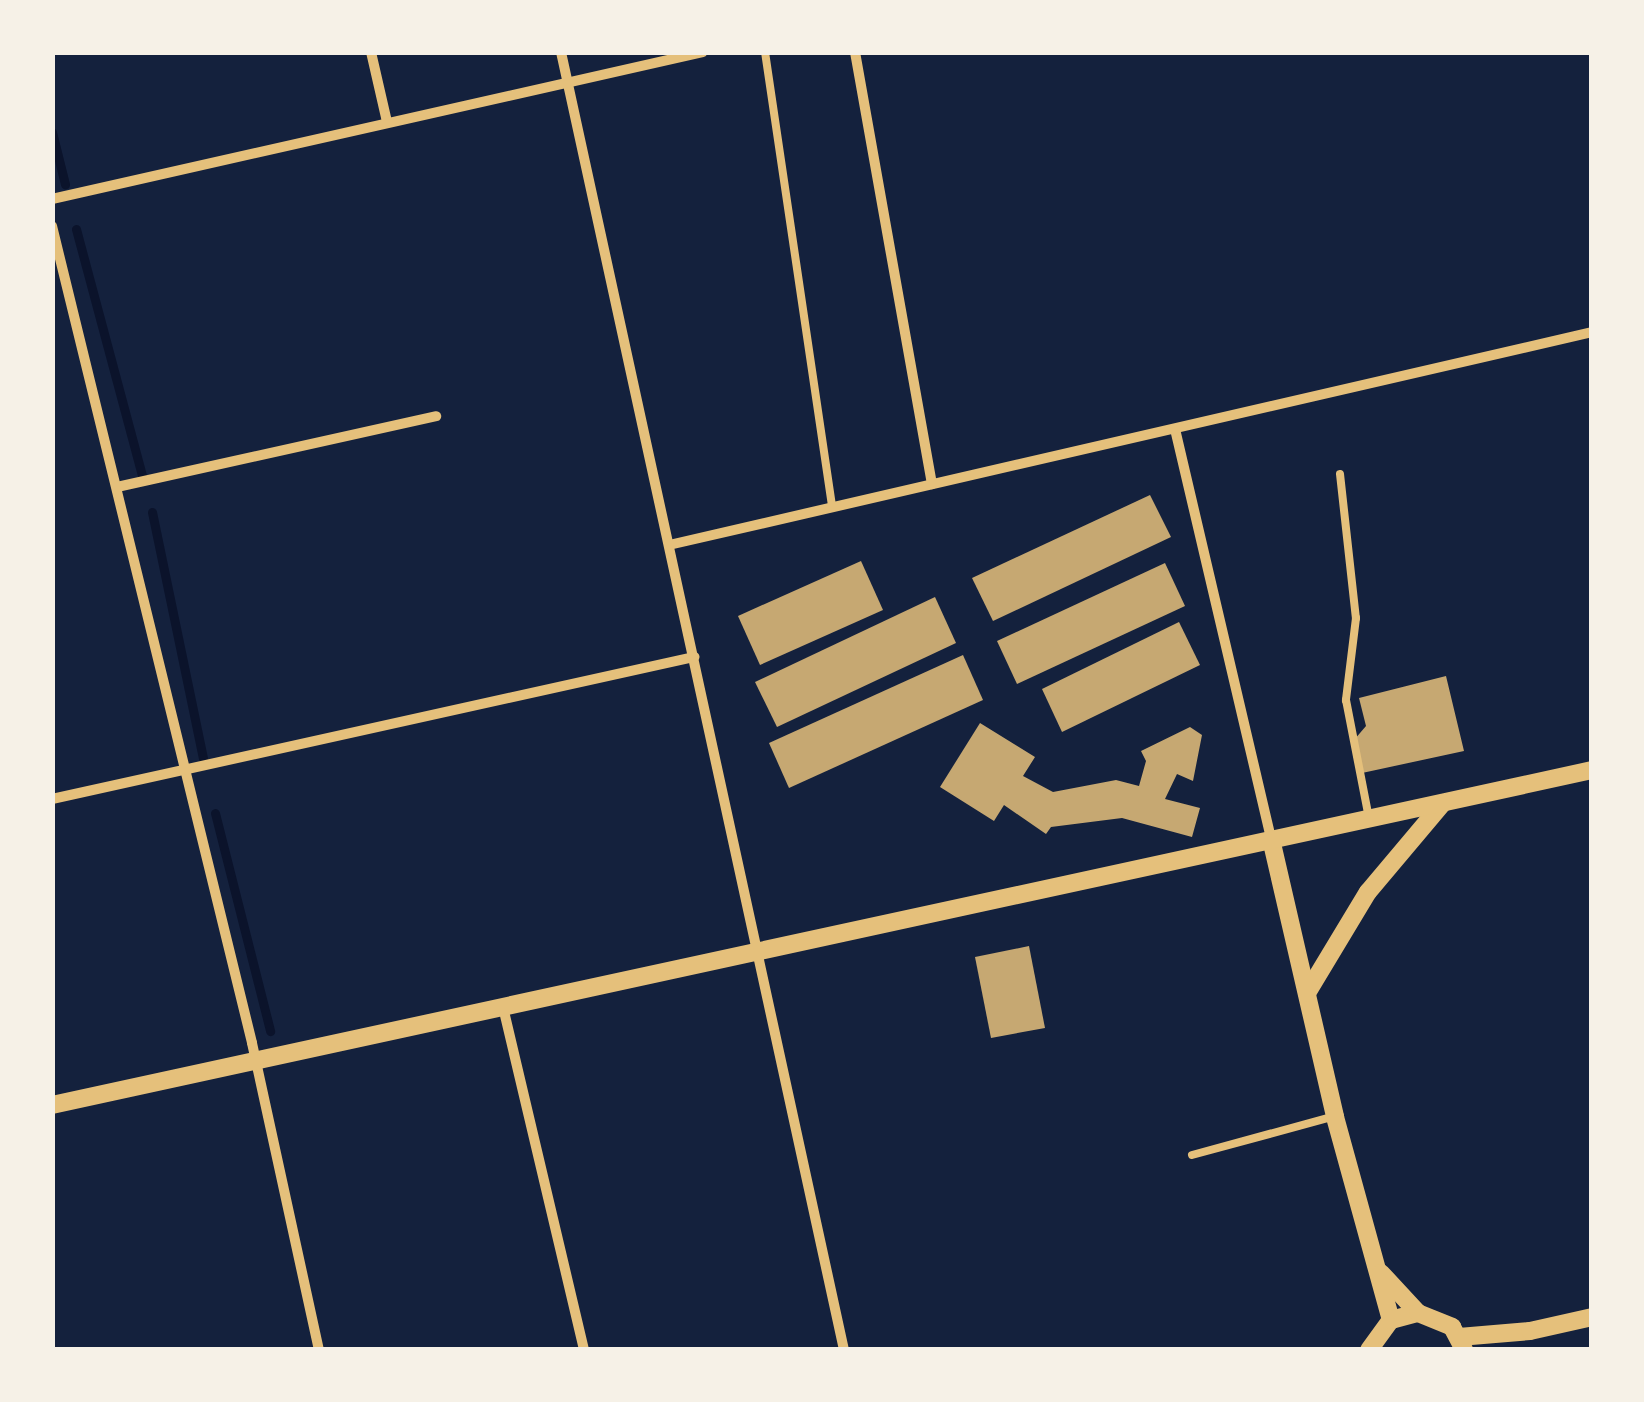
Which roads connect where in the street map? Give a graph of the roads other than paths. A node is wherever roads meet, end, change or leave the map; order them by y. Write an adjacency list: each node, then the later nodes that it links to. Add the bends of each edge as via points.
1 (371, 52): 7 (street)
2 (561, 52): 6 (street)
3 (703, 52): 6 (street)
4 (764, 52): 16 (lane)
5 (855, 52): 14 (street)
6 (568, 83): 7 (street); 17 (street)
7 (387, 122): 8 (street)
8 (52, 199)
9 (52, 226): 15 (street)
10 (1592, 332): 12 (street)
11 (436, 416): 15 (street)
12 (1176, 430): 14 (street); 24 (street)
13 (1340, 474): 23 (lane, via 1356,618 1346,700)
14 (932, 484): 16 (street)
15 (116, 487): 19 (street)
16 (832, 507): 17 (street)
17 (669, 545): 18 (street)
18 (694, 657): 19 (street); 25 (street)
19 (186, 770): 21 (street); 28 (street)
20 (1592, 770): 22 (street)
21 (52, 799)
22 (1444, 802): 23 (street); 26 (street, via 1368,892)
23 (1369, 818): 24 (street)
24 (1271, 840): 25 (street); 26 (street)
25 (756, 953): 27 (street); 40 (street)
26 (1308, 993): 30 (street)
27 (503, 1008): 28 (street); 39 (street)
28 (256, 1061): 29 (street); 38 (street)
29 (52, 1105)
30 (1335, 1116): 31 (lane); 32 (street)
31 (1192, 1155)
32 (1381, 1272): 33 (street); 35 (street)
33 (1418, 1313): 35 (street); 37 (street, via 1442,1320)
34 (1592, 1317): 36 (street)
35 (1391, 1320): 41 (street)
36 (1530, 1331): 37 (street); 42 (street)
37 (1462, 1343)
38 (319, 1350)
39 (584, 1350)
40 (844, 1350)
41 (1370, 1350)
42 (1504, 1350)

